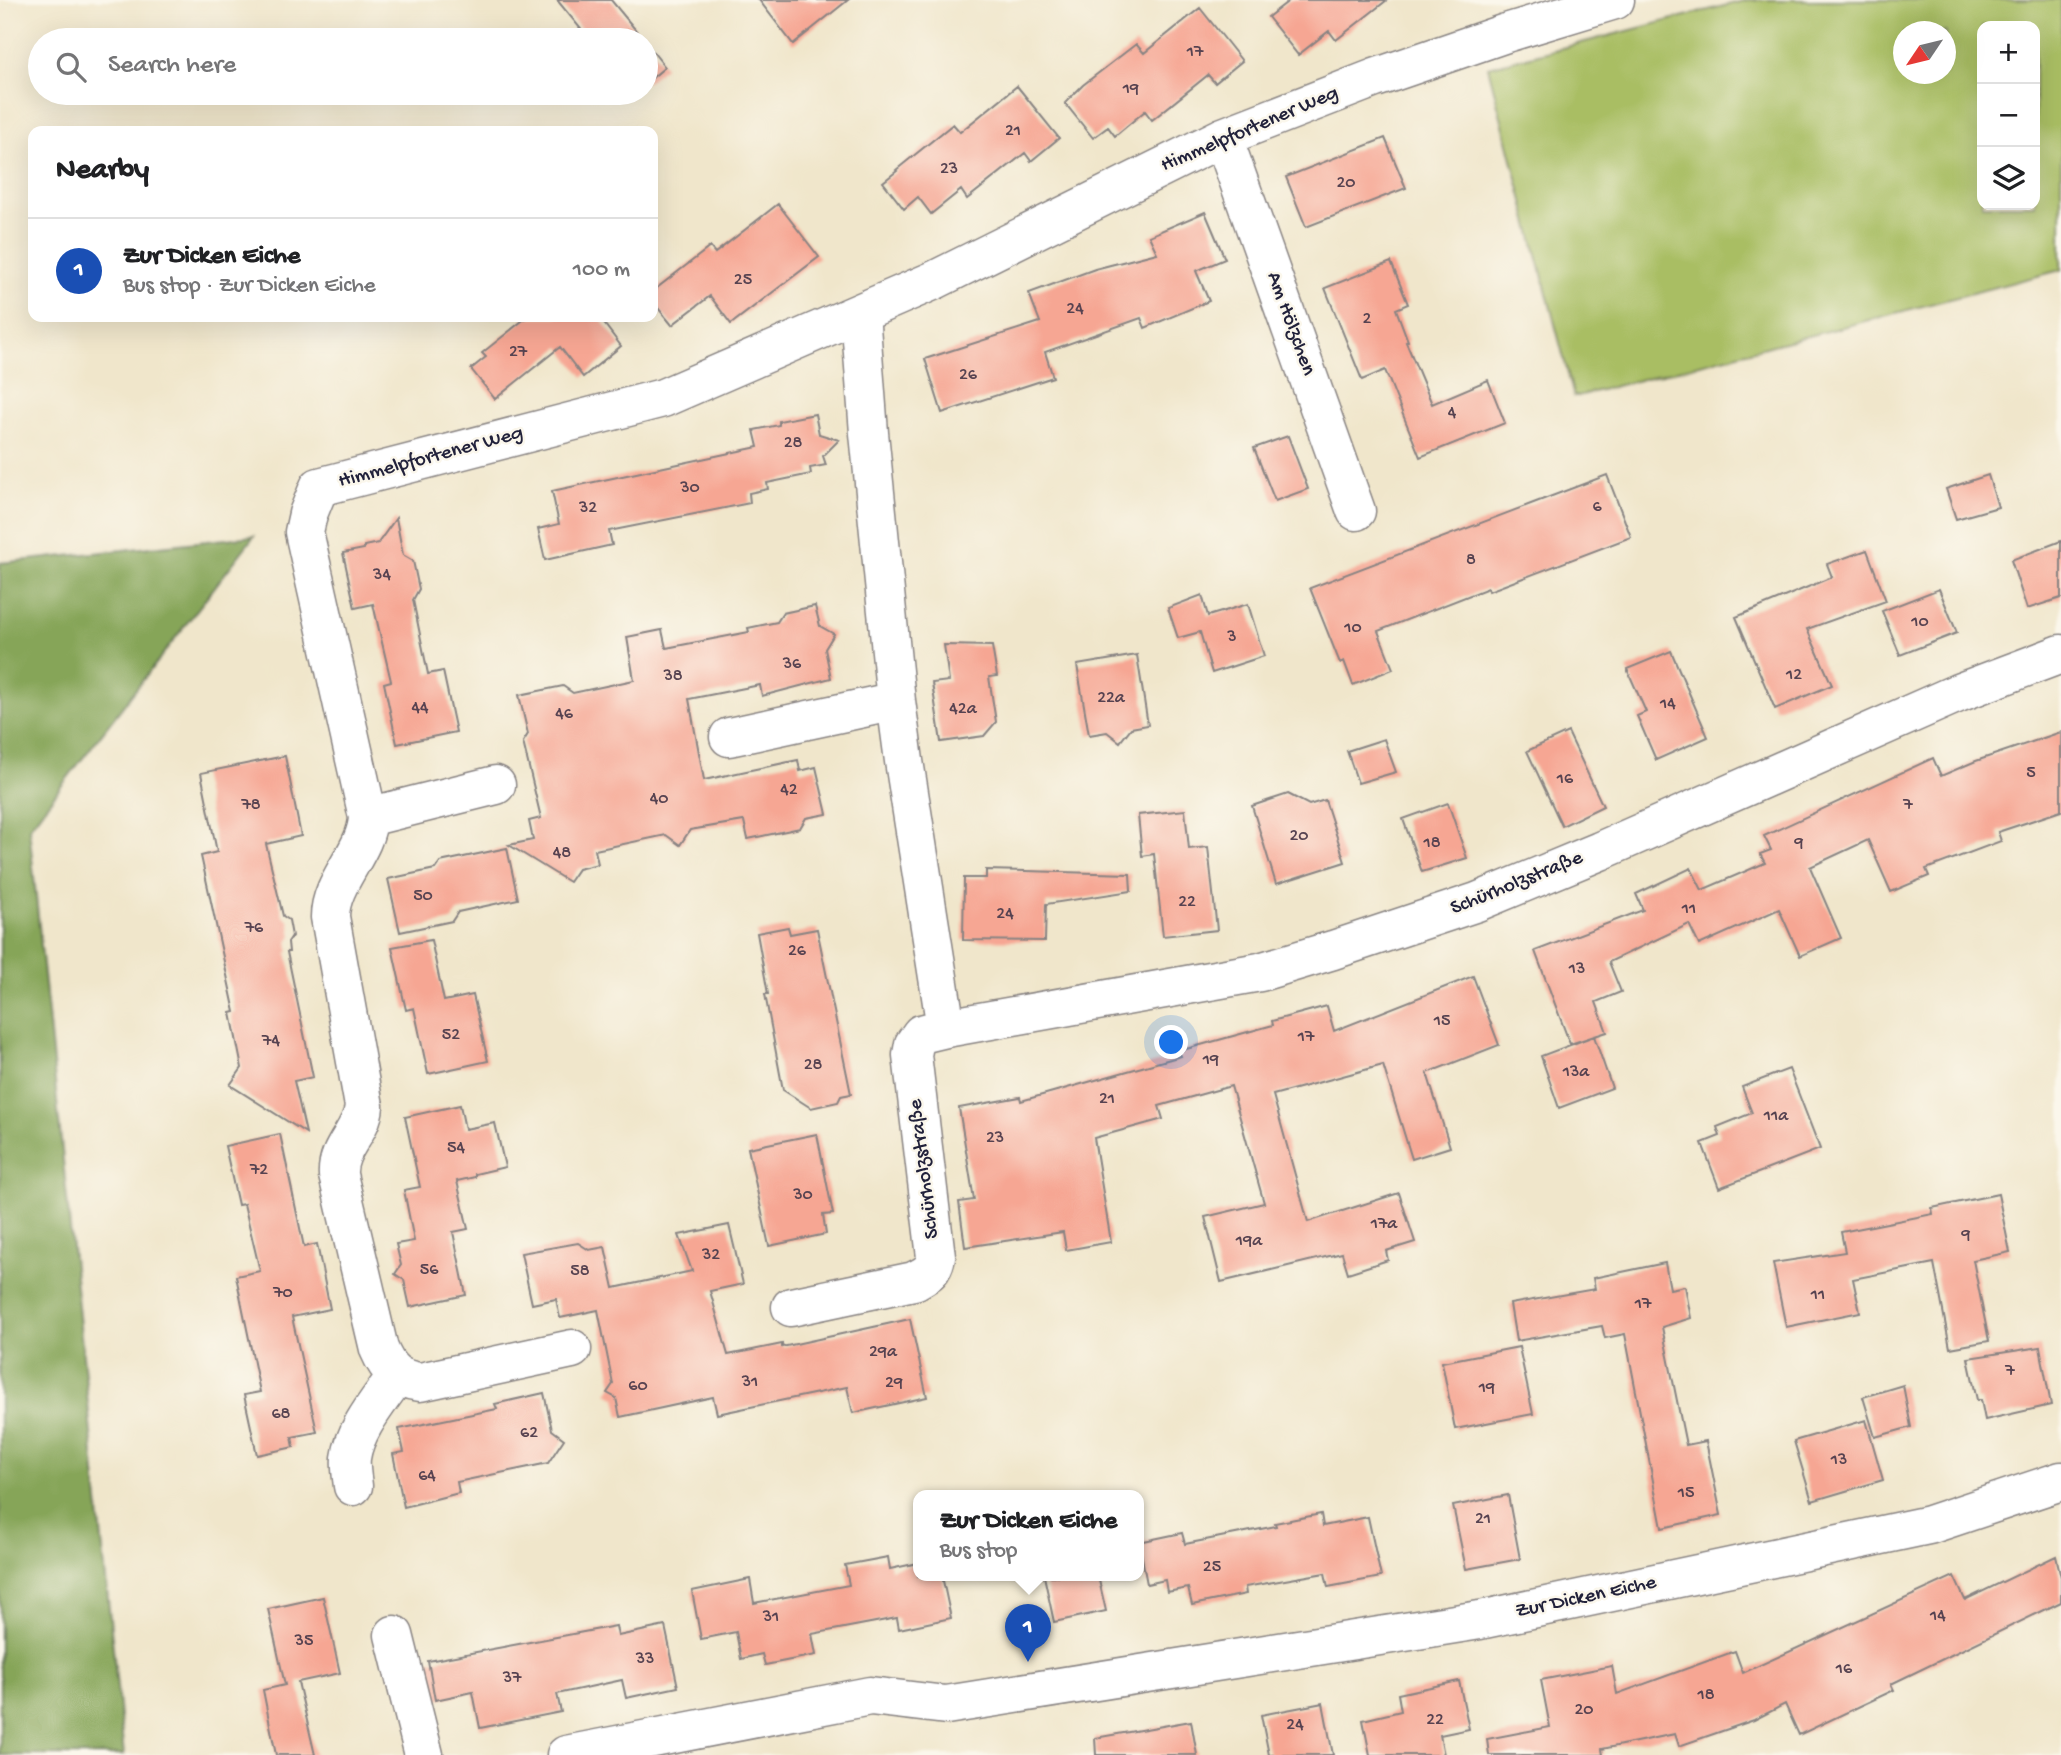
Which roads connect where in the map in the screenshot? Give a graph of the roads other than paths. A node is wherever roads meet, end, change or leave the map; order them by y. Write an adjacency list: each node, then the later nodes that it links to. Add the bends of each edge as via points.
1 (1615, 0): 2 (street, Himmelpfortener Weg, via 1388,74)
2 (1223, 137): 3 (street, Himmelpfortener Weg); 4 (street, Am Hölzchen)
3 (860, 313): 6 (street); 9 (street, Himmelpfortener Weg, via 663,398 319,487 304,532)
4 (1356, 511)
5 (2061, 653): 10 (street, Schürholzstraße, via 1958,693 1476,902 1260,972)
6 (896, 701): 7 (street); 10 (street)
7 (729, 737)
8 (496, 785): 9 (street)
9 (368, 817): 13 (street, via 330,902 364,1106 337,1166 379,1349)
10 (946, 1028): 11 (street, Schürholzstraße, via 920,1034 912,1055 934,1268 914,1280)
11 (791, 1307)
12 (572, 1349): 13 (street, via 420,1382)
13 (397, 1375): 15 (street, via 354,1443)
14 (2061, 1481): 18 (street, Zur Dicken Eiche, via 1929,1525 1480,1620 946,1705 870,1696)
15 (353, 1486)
16 (394, 1636): 17 (street)
17 (424, 1755)
18 (566, 1755)

